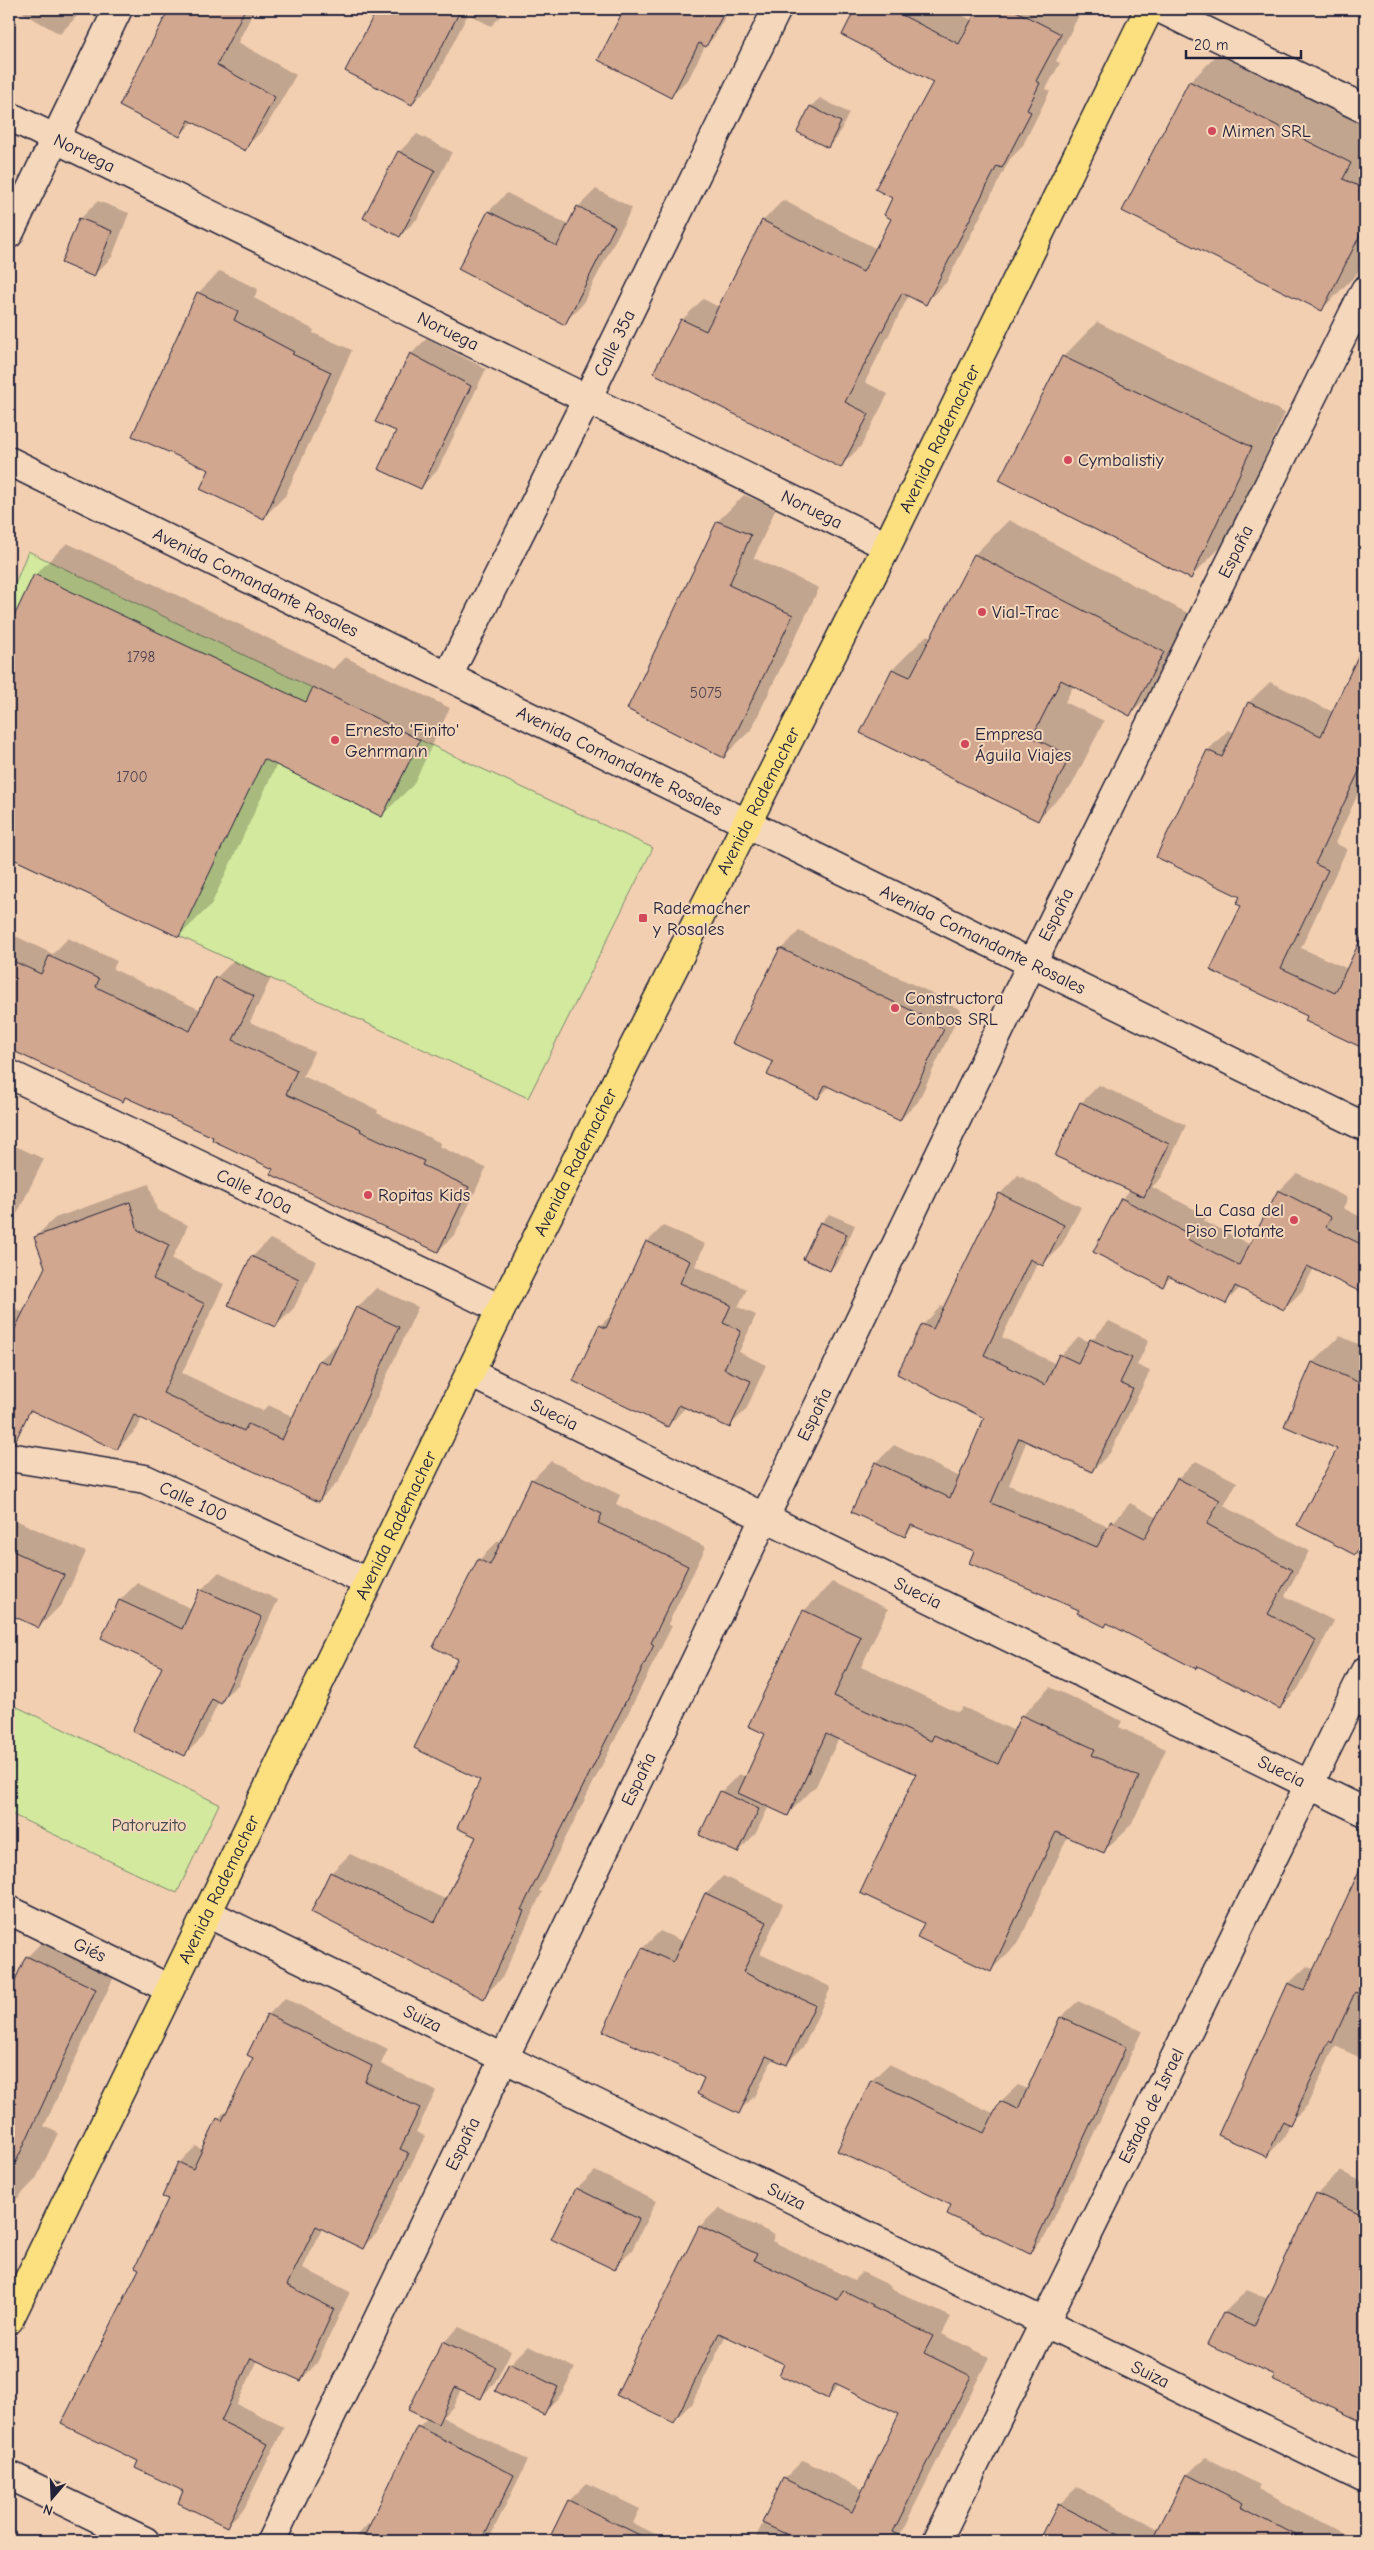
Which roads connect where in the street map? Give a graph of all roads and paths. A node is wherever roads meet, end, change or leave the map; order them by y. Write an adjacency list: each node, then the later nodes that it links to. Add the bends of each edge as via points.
1 (118, 9): 7 (street)
2 (777, 9): 10 (street, Calle 35a)
3 (1149, 9): 12 (main road, Avenida Rademacher)
4 (1161, 9): 5 (street)
5 (1365, 109)
6 (9, 116): 7 (street, Noruega)
7 (56, 139): 8 (street); 10 (street, Noruega)
8 (9, 234)
9 (1365, 290): 15 (street, España)
10 (587, 399): 12 (street, Noruega); 13 (street, Calle 35a)
11 (9, 461): 13 (street, Avenida Comandante Rosales)
12 (887, 546): 14 (main road, Avenida Rademacher)
13 (448, 676): 14 (street, Avenida Comandante Rosales)
14 (746, 823): 15 (street, Avenida Comandante Rosales); 18 (main road, Avenida Rademacher)
15 (1032, 963): 17 (street, Avenida Comandante Rosales); 21 (street, España)
16 (9, 1074): 18 (street, Calle 100a)
17 (1365, 1126)
18 (501, 1309): 19 (main road, Avenida Rademacher)
19 (470, 1373): 21 (street, Suecia); 22 (main road, Avenida Rademacher)
20 (9, 1457): 22 (street, Calle 100, via 145,1479)
21 (765, 1518): 24 (street, Suecia); 29 (street, España)
22 (368, 1582): 27 (main road, Avenida Rademacher)
23 (1365, 1671): 24 (street, Estado de Israel)
24 (1309, 1785): 25 (street, Suecia); 31 (street, Estado de Israel)
25 (1365, 1812)
26 (9, 1910): 28 (street, Giés)
27 (207, 1913): 28 (main road, Avenida Rademacher); 29 (street, Suiza)
28 (170, 1989): 30 (main road, Avenida Rademacher)
29 (504, 2058): 31 (street, Suiza); 35 (street, España)
30 (9, 2320)
31 (1044, 2322): 33 (street, Suiza); 36 (street, Estado de Israel)
32 (9, 2474): 34 (street)
33 (1365, 2479)
34 (145, 2541)
35 (271, 2541)
36 (936, 2541)

